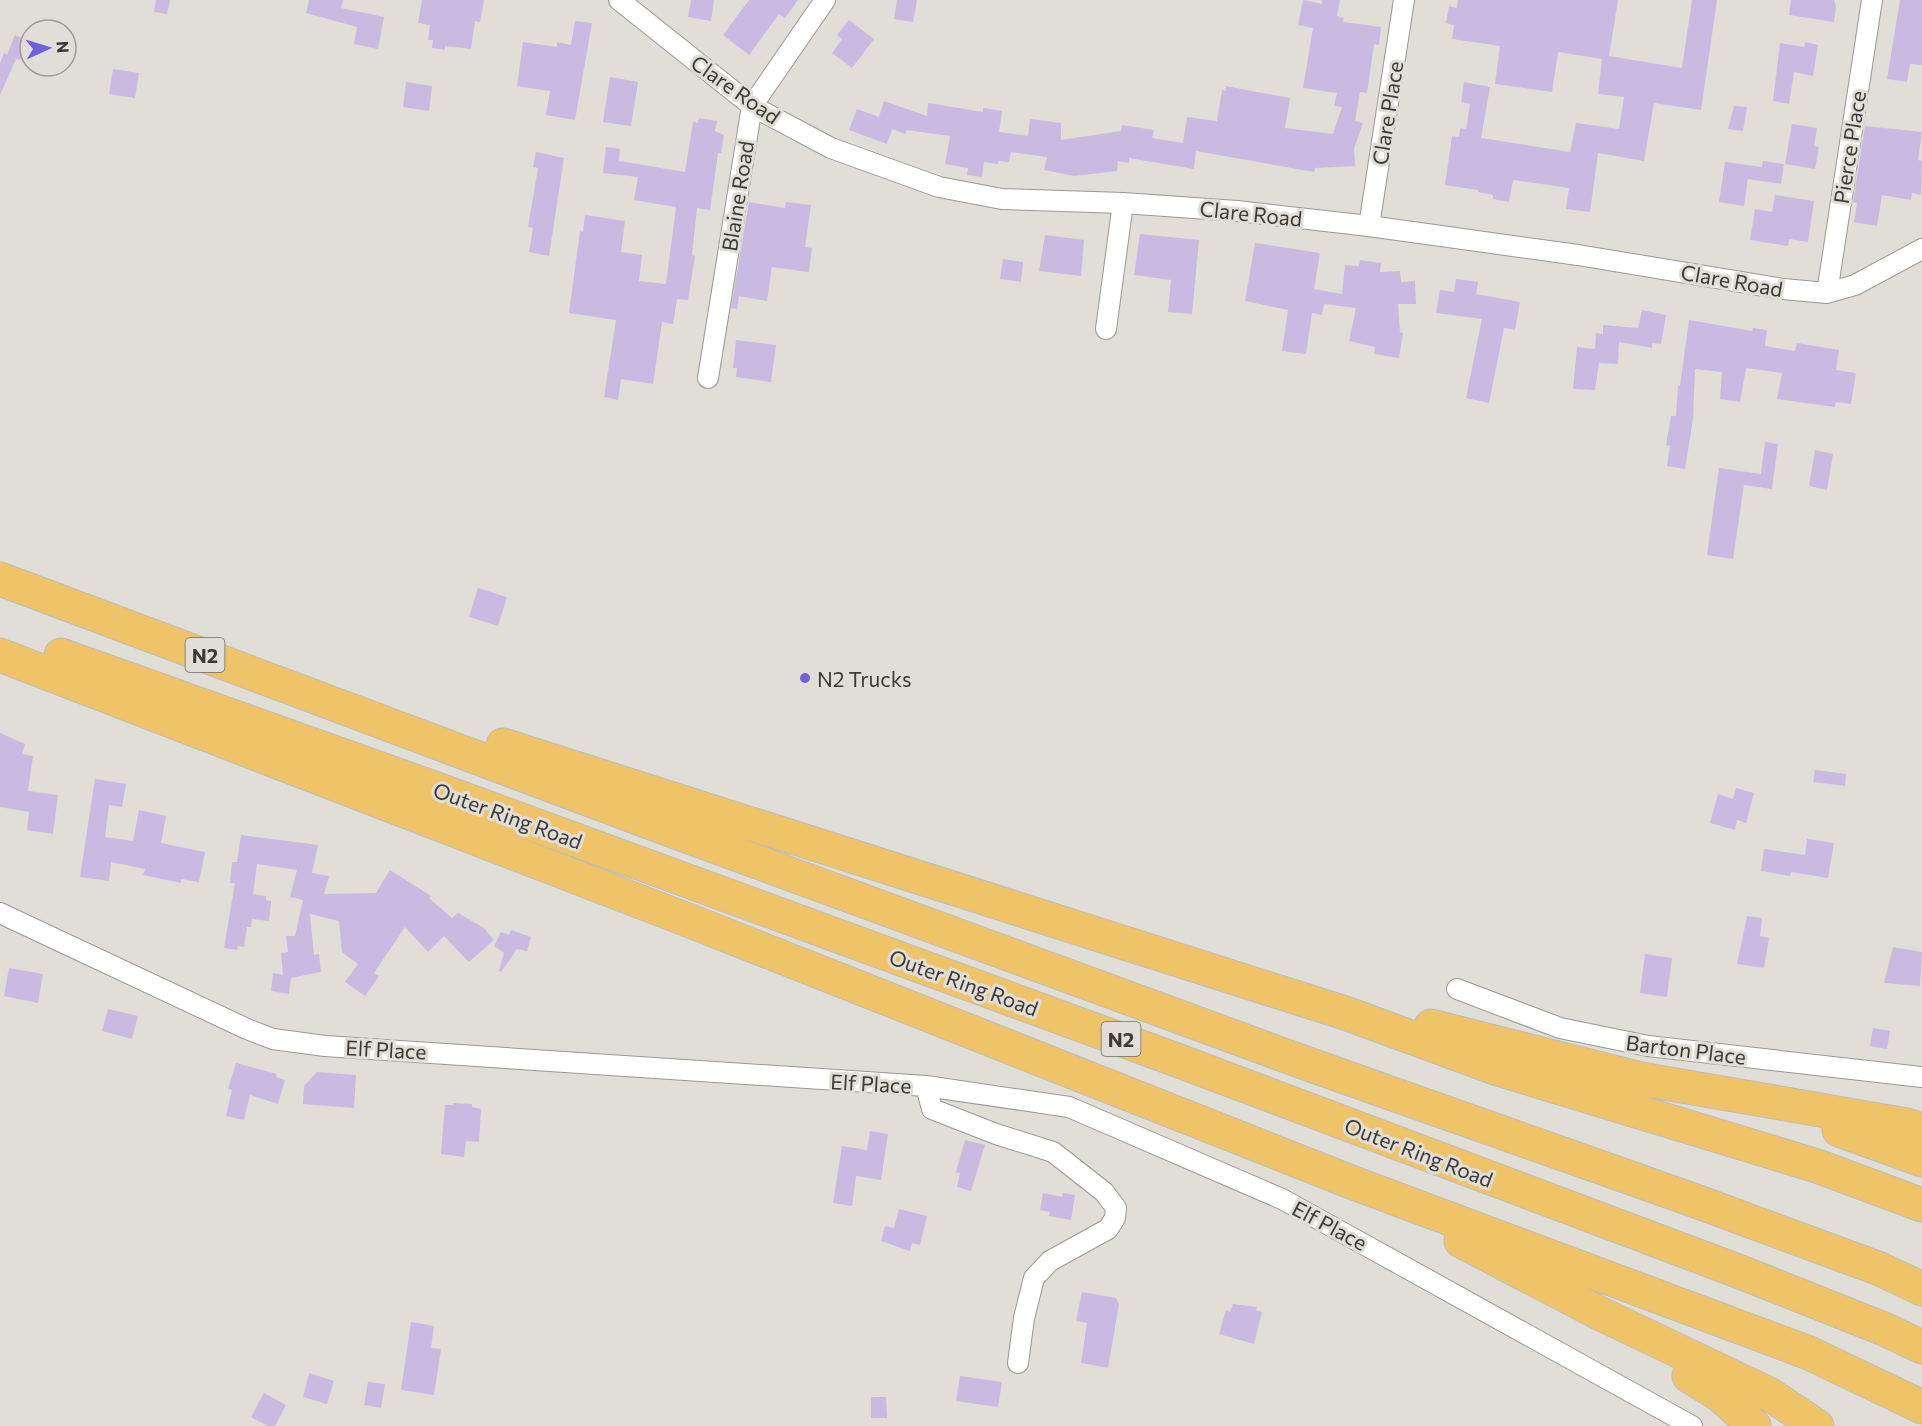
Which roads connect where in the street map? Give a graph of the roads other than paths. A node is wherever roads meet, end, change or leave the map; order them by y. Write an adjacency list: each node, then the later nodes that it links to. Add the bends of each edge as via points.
1 (619, 0): 5 (street, Clare Road)
2 (825, 0): 5 (street, Blaine Road)
3 (1404, 0): 7 (street, Clare Place)
4 (1872, 0): 9 (street, Pierce Place)
5 (752, 106): 6 (street, Clare Road, via 831,148 939,187 1002,199); 11 (street, Blaine Road)
6 (1123, 202): 7 (street, Clare Road); 10 (street)
7 (1369, 226): 9 (street, Clare Road)
8 (1922, 249): 9 (street, Clare Road, via 1856,285)
9 (1827, 293)
10 (1107, 329)
11 (708, 378)
12 (0, 579): 15 (highway, Outer Ring Road / N2)
13 (0, 633): 28 (highway, Outer Ring Road / N2, via 1174,1059 1743,1273)
14 (0, 655): 24 (highway)
15 (409, 731): 18 (highway, via 502,745); 27 (highway, Outer Ring Road / N2, via 1308,1064 1693,1200 1880,1269)
16 (0, 913): 20 (street, Elf Place, via 273,1039 325,1046)
17 (1457, 989): 19 (street, Barton Place, via 1551,1025 1647,1046)
18 (1348, 1014): 21 (highway, via 1391,1016 1641,1079); 25 (highway, via 1498,1069 1817,1166)
19 (1922, 1077)
20 (926, 1086): 29 (street, via 932,1109 1053,1152 1104,1192 1116,1208 1108,1229 1050,1261 1034,1278); 31 (street, Elf Place, via 1069,1107 1282,1199)
21 (1776, 1104): 22 (highway); 23 (highway, via 1812,1122)
22 (1922, 1130)
23 (1922, 1160)
24 (1351, 1182): 26 (highway); 30 (highway, via 1809,1353)
25 (1922, 1205)
26 (1497, 1261): 32 (highway, via 1515,1276 1721,1396); 33 (highway, via 1769,1395)
27 (1922, 1289)
28 (1922, 1347)
29 (1018, 1363)
30 (1922, 1407)
31 (1692, 1426)
32 (1754, 1426)
33 (1817, 1426)

